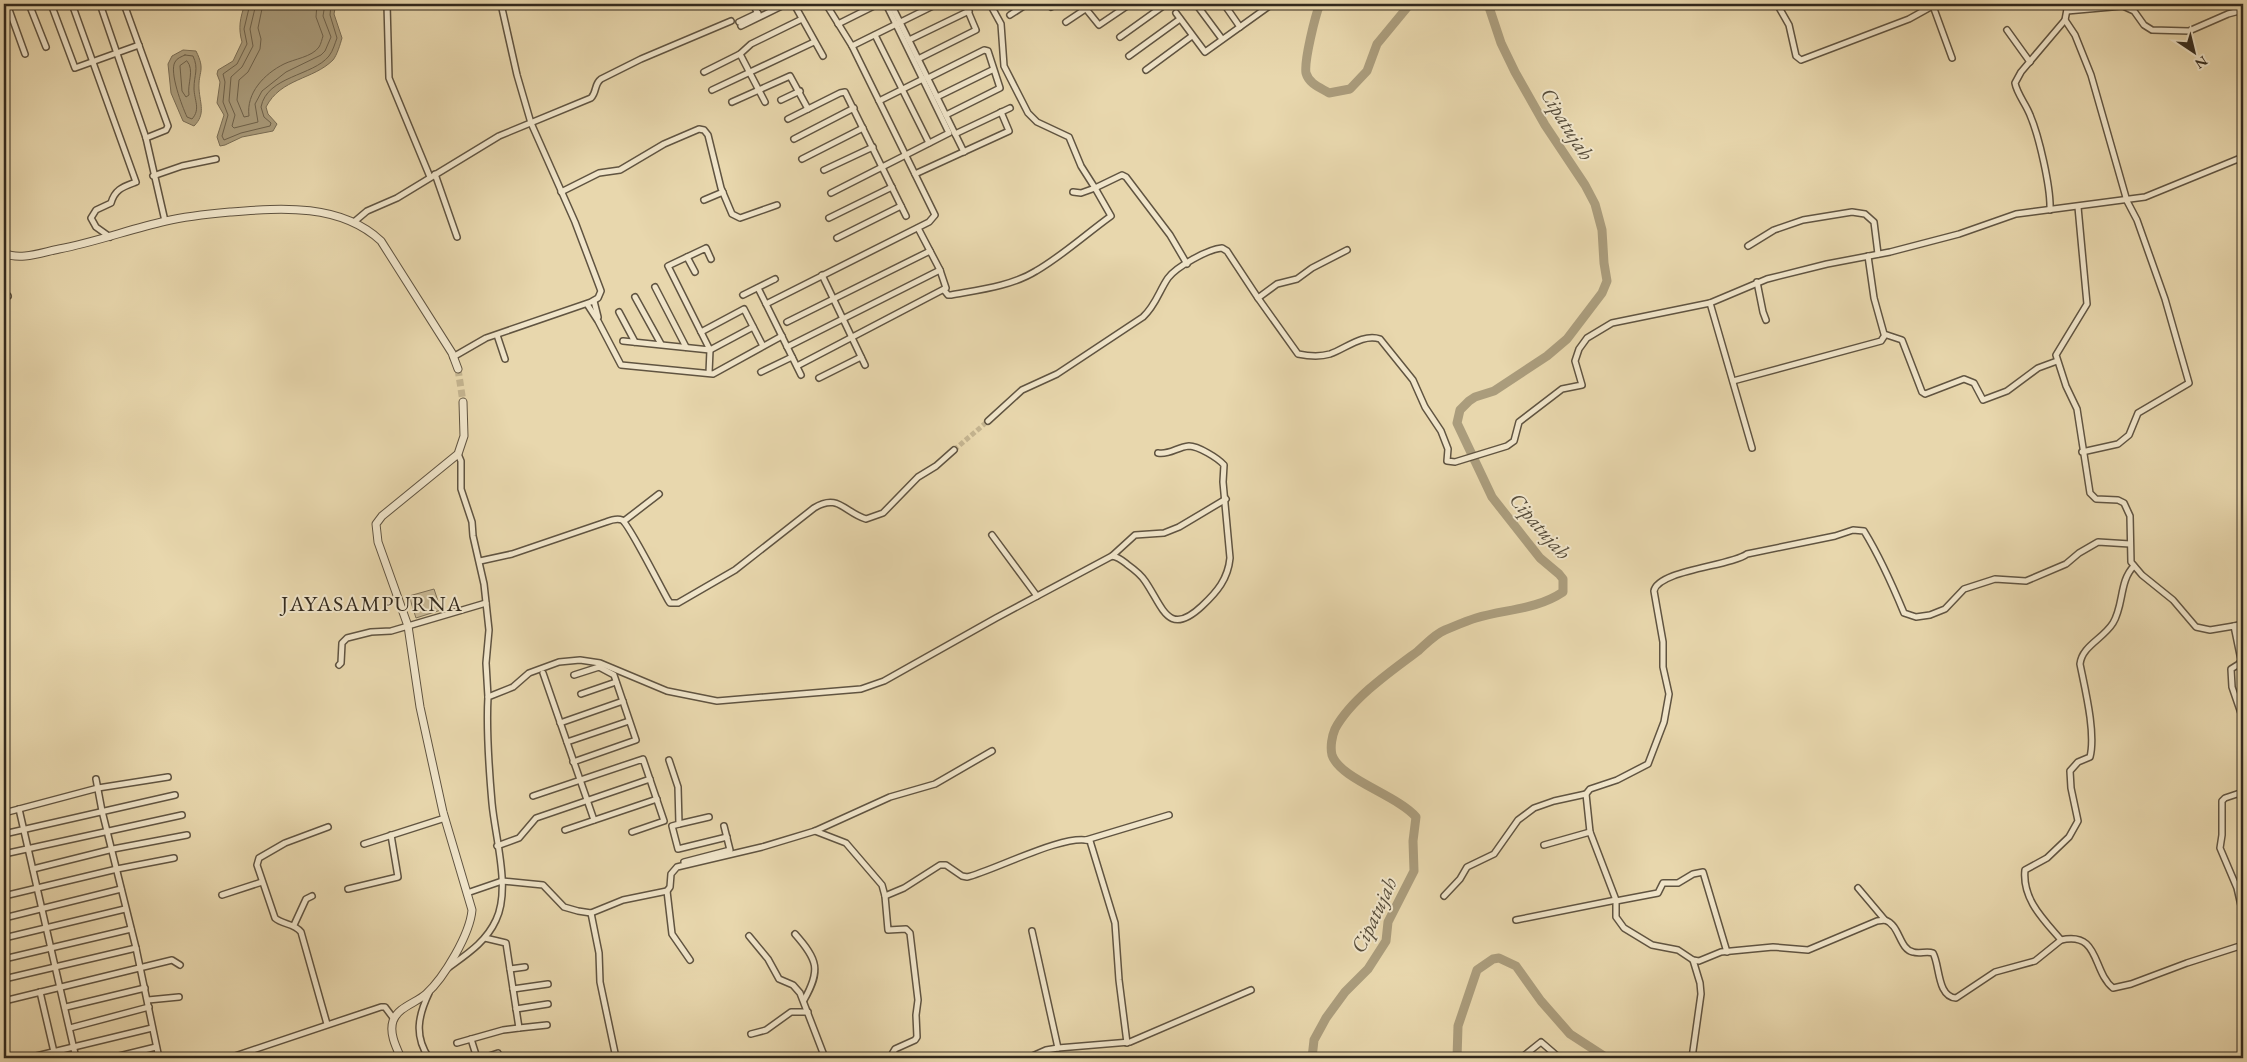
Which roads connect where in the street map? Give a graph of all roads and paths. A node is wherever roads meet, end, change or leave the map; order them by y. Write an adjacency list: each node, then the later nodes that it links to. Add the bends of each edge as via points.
1 (7, 4): 61 (street)
2 (30, 4): 59 (street)
3 (51, 4): 67 (street, via 76,68)
4 (72, 4): 67 (street)
5 (100, 4): 60 (street)
6 (124, 4): 57 (street)
7 (387, 4): 106 (street, via 389,78)
8 (501, 4): 89 (street)
9 (753, 4): 39 (street)
10 (786, 4): 31 (street)
11 (794, 4): 41 (street)
12 (826, 4): 48 (street)
13 (878, 4): 48 (street)
14 (886, 4): 46 (street)
15 (891, 4): 46 (street)
16 (937, 4): 46 (street)
17 (965, 4): 36 (street)
18 (990, 4): 108 (street, via 1001,24 1004,66 1028,113 1037,122 1069,137)
19 (1027, 4): 40 (street)
20 (1082, 4): 33 (street)
21 (1092, 4): 33 (street)
22 (1130, 4): 33 (street, via 1099,25)
23 (1166, 4): 53 (street)
24 (1196, 4): 54 (street)
25 (1224, 4): 34 (street)
26 (1235, 4): 34 (street)
27 (1272, 4): 49 (street)
28 (1777, 4): 32 (street, via 1789,25 1796,56 1801,60 1894,25)
29 (2068, 4): 37 (street)
30 (1934, 5): 32 (street); 65 (street)
31 (775, 6): 39 (street)
32 (1926, 7)
33 (1085, 9): 45 (street)
34 (1228, 9): 49 (street)
35 (2243, 10): 37 (street, via 2189,31 2152,30 2134,11 2123,6)
36 (969, 11): 55 (street); 66 (street, via 976,27 974,32)
37 (2066, 11): 43 (street)
38 (1176, 13): 42 (street)
39 (758, 15): 47 (street)
40 (1010, 15)
41 (802, 19): 56 (street); 62 (street, via 751,44)
42 (1180, 19): 52 (street); 64 (street)
43 (2065, 20): 68 (street); 114 (street, via 2075,35 2091,74)
44 (732, 21): 89 (street, via 629,65 598,81 591,98)
45 (1066, 22)
46 (898, 23): 51 (street); 55 (street); 73 (street)
47 (740, 24)
48 (838, 24): 58 (street)
49 (1240, 27): 54 (street)
50 (2007, 30): 68 (street)
51 (875, 35): 58 (street); 75 (street)
52 (1192, 36): 54 (street, via 1205,52); 70 (street)
53 (1120, 37)
54 (1222, 39)
55 (910, 40): 66 (street)
56 (814, 42): 63 (street); 72 (street)
57 (139, 44): 60 (street); 92 (street, via 168,126 166,130)
58 (852, 46): 80 (street)
59 (46, 47)
60 (118, 52): 67 (street); 92 (street)
61 (26, 54)
62 (740, 54): 71 (street); 72 (street)
63 (823, 56)
64 (1129, 56)
65 (1952, 58)
66 (918, 59): 73 (street)
67 (93, 62): 124 (street, via 136,182 118,188 110,203 96,210 90,218 96,227)
68 (2030, 62): 118 (street, via 2015,85 2030,114 2039,145 2050,192)
69 (992, 70): 73 (street, via 993,65 985,50); 78 (street); 87 (street, via 999,89)
70 (1146, 70)
71 (704, 72)
72 (750, 72): 74 (street); 76 (street)
73 (925, 78): 75 (street); 78 (street); 94 (street, via 949,133)
74 (759, 89): 77 (street, via 790,76); 81 (street); 82 (street)
75 (902, 89): 80 (street); 94 (street)
76 (712, 90)
77 (800, 91): 79 (street); 83 (street)
78 (937, 97): 87 (street)
79 (781, 100)
80 (878, 101): 97 (street)
81 (732, 102)
82 (766, 102)
83 (808, 108): 84 (street, via 842,92); 88 (street)
84 (854, 108): 90 (street); 93 (street)
85 (1010, 108): 86 (street)
86 (1001, 112): 91 (street); 96 (street, via 1009,131)
87 (946, 115): 91 (street)
88 (788, 120)
89 (531, 123): 103 (street, via 499,136); 109 (street)
90 (863, 128): 95 (street); 100 (street)
91 (955, 134): 96 (street)
92 (146, 138): 105 (street)
93 (794, 139)
94 (929, 143): 97 (street)
95 (873, 147): 101 (street); 102 (street)
96 (962, 153): 104 (street)
97 (906, 155): 101 (street); 104 (street)
98 (2243, 157): 114 (street, via 2157,193)
99 (216, 159): 105 (street)
100 (802, 159)
101 (882, 167): 107 (street); 112 (street)
102 (824, 170)
103 (436, 174): 106 (street); 125 (street)
104 (915, 174): 123 (street, via 935,215)
105 (154, 176): 121 (street)
106 (430, 177): 122 (street, via 393,201 367,211)
107 (892, 187): 116 (street); 120 (street)
108 (1095, 188): 111 (street, via 1081,194); 135 (street, via 1122,175 1126,177 1170,235); 143 (street, via 1110,216 1035,272 972,291 951,295)
109 (561, 192): 110 (street, via 599,173 620,170 664,144 699,129 708,136); 148 (street, via 598,280 601,291)
110 (722, 192): 113 (street); 115 (street, via 736,218)
111 (1074, 192)
112 (830, 193)
113 (704, 200)
114 (2128, 201): 117 (street); 188 (street, via 2162,290 2189,383 2138,413 2129,435 2118,444)
115 (777, 205)
116 (901, 206): 119 (street); 126 (street)
117 (2078, 207): 118 (street); 174 (street, via 2087,304 2058,350)
118 (2050, 210): 131 (street, via 2016,214 1959,234)
119 (906, 216)
120 (829, 218)
121 (165, 221): 122 (street, via 251,210 291,209 324,213); 124 (street)
122 (354, 222): 170 (street, via 386,246)
123 (918, 228): 129 (street); 138 (street)
124 (111, 237): 130 (street, via 24,256)
125 (456, 237)
126 (837, 238)
127 (1748, 246): 131 (street, via 1790,223 1852,212 1865,214 1874,222)
128 (1347, 250): 146 (street, via 1297,279 1277,284)
129 (930, 251): 136 (street); 147 (street)
130 (4, 253)
131 (1878, 254): 132 (street)
132 (1868, 256): 140 (street); 161 (street, via 1874,298)
133 (687, 257): 134 (street, via 706,248); 137 (street); 158 (street, via 668,266)
134 (712, 259)
135 (1187, 264): 146 (street, via 1216,249 1224,249); 184 (street, via 1168,278 1156,302 1143,317 1057,374 1022,390)
136 (940, 270): 143 (street, via 946,287); 153 (street)
137 (695, 272)
138 (822, 275): 147 (street); 151 (street)
139 (776, 278): 142 (street)
140 (1758, 282): 149 (street); 154 (street)
141 (655, 287): 168 (street)
142 (758, 288): 144 (street); 151 (street)
143 (944, 290): 162 (street)
144 (743, 295)
145 (635, 297): 165 (street)
146 (1258, 298): 149 (street, via 1298,354 1330,354 1370,338 1380,339 1413,380 1445,439 1449,452 1447,461 1455,462 1512,442 1518,424 1565,388 1582,385 1577,354 1584,341 1600,330 1625,319)
147 (833, 300): 153 (street); 156 (street)
148 (594, 301): 150 (street); 155 (street)
149 (1710, 303): 182 (street)
150 (587, 304): 155 (street); 159 (street)
151 (766, 304): 160 (street)
152 (619, 312): 164 (street)
153 (843, 318): 162 (street); 167 (street)
154 (1766, 320)
155 (598, 321): 179 (street, via 621,365)
156 (787, 322)
157 (754, 327): 158 (street, via 744,309); 166 (street); 169 (street)
158 (701, 332): 169 (street)
159 (497, 335): 170 (street); 173 (street)
160 (782, 336): 166 (street); 167 (street)
161 (1885, 336): 174 (street, via 1902,340 1925,394 1964,379 1974,383 1983,400 2007,390 2038,368); 182 (street, via 1882,340)
162 (852, 338): 172 (street); 176 (street)
163 (623, 341): 164 (street)
164 (635, 342): 165 (street)
165 (661, 344): 168 (street)
166 (763, 346): 179 (street)
167 (787, 346): 171 (street)
168 (686, 348): 169 (street)
169 (710, 350): 179 (street)
170 (453, 357): 177 (street)
171 (792, 357): 176 (street); 178 (street)
172 (861, 357): 175 (street); 181 (street)
173 (505, 359)
174 (2057, 361): 188 (street, via 2077,409)
175 (865, 365)
176 (797, 366): 180 (street)
177 (458, 369)
178 (761, 372)
179 (709, 374)
180 (801, 375)
181 (820, 378)
182 (1733, 381): 185 (street)
183 (462, 402): 189 (street, via 464,436)
184 (988, 421)
185 (1752, 448)
186 (954, 450): 192 (street, via 918,477 877,517 866,519 836,502 826,501 735,570 678,603 668,600)
187 (1158, 452): 191 (street, via 1164,454 1193,447 1222,462)
188 (2082, 452): 194 (street, via 2090,493 2096,499 2118,500 2126,506)
189 (458, 454): 196 (street, via 462,461 461,489); 201 (street, via 376,524 378,542)
190 (659, 494): 192 (street)
191 (1226, 499): 195 (street, via 1164,533 1135,535); 195 (street, via 1229,567 1215,594 1186,619 1168,618 1143,578)
192 (624, 521): 196 (street, via 614,519 512,554)
193 (992, 535): 198 (street)
194 (2130, 544): 197 (street, via 2130,559); 223 (street, via 2098,542 2066,564 2026,580 1995,579 1964,589 1944,609 1916,618 1904,613 1882,562 1864,531 1854,530 1747,554 1659,582 1654,591 1669,694 1666,715 1651,760 1641,769 1590,789)
195 (1112, 556): 198 (street)
196 (480, 561): 199 (street)
197 (2134, 566): 202 (street, via 2173,600 2196,627 2210,630); 291 (street, via 2127,575 2120,610 2113,623 2081,658 2091,742 2090,756 2070,770 2078,821 2069,837 2047,858 2025,871 2030,900)
198 (1037, 596): 208 (street, via 884,681 861,689 716,702 667,691 600,663 580,660 559,662 529,673 513,687)
199 (486, 603): 201 (street); 208 (street)
200 (2243, 624): 202 (street)
201 (408, 626): 203 (street, via 346,638); 234 (street, via 420,708)
202 (2234, 626): 210 (street, via 2241,660 2231,669 2232,687)
203 (339, 665)
204 (543, 673): 212 (street)
205 (574, 675): 206 (street, via 598,667 614,675)
206 (616, 682): 207 (street); 209 (street)
207 (581, 694)
208 (488, 697): 253 (street)
209 (623, 701): 211 (street); 212 (street)
210 (2243, 718)
211 (630, 721): 213 (street); 216 (street, via 636,740)
212 (560, 723): 213 (street)
213 (567, 742): 216 (street)
214 (992, 751): 244 (street, via 935,784 890,797)
215 (669, 760): 237 (street, via 678,787)
216 (574, 762): 220 (street)
217 (168, 777): 221 (street)
218 (96, 779): 221 (street)
219 (650, 779): 220 (street, via 643,759); 226 (street); 227 (street)
220 (580, 781): 225 (street); 227 (street)
221 (98, 788): 228 (street); 229 (street)
222 (2243, 792): 279 (street, via 2222,801 2220,848 2237,888)
223 (1586, 794): 246 (street); 274 (street, via 1534,808 1518,820 1494,854 1468,867)
224 (175, 795): 229 (street)
225 (533, 796)
226 (657, 799): 235 (street); 236 (street)
227 (587, 801): 235 (street); 253 (street, via 536,818 524,834)
228 (19, 809): 230 (street); 241 (street)
229 (102, 811): 241 (street); 243 (street)
230 (4, 813)
231 (182, 815): 243 (street)
232 (1169, 815): 251 (street)
233 (709, 817): 237 (street)
234 (445, 818): 249 (street); 269 (street)
235 (594, 820): 242 (street)
236 (664, 821): 238 (street); 245 (street)
237 (679, 824): 238 (street)
238 (672, 826): 250 (street, via 678,849)
239 (724, 826): 250 (street)
240 (328, 827): 263 (street, via 285,843 259,858 257,865)
241 (24, 830): 247 (street); 255 (street)
242 (565, 830)
243 (108, 831): 255 (street); 256 (street)
244 (815, 831): 268 (street, via 677,867 671,874); 273 (street, via 846,842 882,885)
245 (632, 832)
246 (1590, 832): 254 (street); 275 (street)
247 (4, 834)
248 (186, 835): 256 (street)
249 (391, 835): 252 (street); 267 (street, via 398,877)
250 (727, 837): 259 (street, via 730,850)
251 (1086, 840): 273 (street, via 1023,855 967,877 946,865 940,866); 331 (street, via 1092,845 1115,924)
252 (364, 844)
253 (497, 845): 262 (street)
254 (1544, 845)
255 (29, 849): 257 (street); 260 (street)
256 (113, 849): 260 (street); 261 (street)
257 (4, 854)
258 (174, 858): 261 (street)
259 (682, 862)
260 (33, 869): 265 (street)
261 (117, 869): 265 (street); 266 (street)
262 (502, 881): 269 (street); 278 (street, via 543,885 564,907); 290 (street, via 499,913)
263 (262, 882): 270 (street); 283 (street, via 275,918)
264 (1858, 888): 282 (street)
265 (38, 889): 271 (street); 276 (street)
266 (121, 889): 276 (street); 277 (street)
267 (348, 889)
268 (667, 891): 278 (street, via 623,900); 297 (street, via 672,934)
269 (467, 893): 303 (street, via 472,910 470,922)
270 (222, 895)
271 (4, 896)
272 (312, 896): 283 (street, via 306,899)
273 (885, 896): 349 (street, via 888,930 906,929 910,933 918,1000 916,1039 895,1049)
274 (1444, 896)
275 (1616, 900): 281 (street); 295 (street, via 1658,893 1663,883 1678,883 1703,872); 298 (street, via 1616,917 1624,928 1652,945 1678,950)
276 (42, 909): 280 (street); 284 (street)
277 (125, 909): 284 (street); 285 (street)
278 (591, 912): 337 (street, via 599,953 601,989)
279 (2243, 914)
280 (4, 918)
281 (1516, 920)
282 (1886, 920): 291 (street, via 1895,928 1908,950 1914,953 1933,952 1942,985 1954,998 1962,996 1995,972 2035,961); 295 (street, via 1808,950 1773,947)
283 (294, 925): 323 (street, via 301,932)
284 (47, 928): 289 (street); 293 (street)
285 (131, 929): 293 (street); 294 (street)
286 (1032, 931): 334 (street)
287 (795, 934): 315 (street, via 815,964 814,981)
288 (748, 936): 315 (street, via 779,979 793,985)
289 (4, 938)
290 (485, 938): 303 (street); 304 (street, via 506,943)
291 (2061, 940): 292 (street, via 2072,938 2086,943 2113,988)
292 (2243, 945)
293 (52, 948): 296 (street); 300 (street)
294 (136, 948): 300 (street); 302 (street)
295 (1727, 952): 298 (street, via 1701,961)
296 (4, 959)
297 (690, 960)
298 (1693, 960): 352 (street, via 1701,994)
299 (180, 965): 302 (street, via 172,960)
300 (56, 967): 305 (street); 307 (street)
301 (525, 967): 304 (street)
302 (140, 968): 307 (street); 308 (street)
303 (446, 970): 309 (street)
304 (510, 970): 310 (street)
305 (4, 979)
306 (548, 984): 310 (street)
307 (61, 988): 312 (street); 318 (street)
308 (145, 988): 314 (street); 318 (street)
309 (431, 989): 322 (street); 345 (street, via 418,1024 419,1039)
310 (513, 989): 320 (street)
311 (1251, 990): 331 (street)
312 (40, 992): 316 (street); 335 (street)
313 (179, 997): 314 (street)
314 (148, 1000): 319 (street)
315 (804, 1000): 321 (street)
316 (4, 1001)
317 (548, 1004): 320 (street)
318 (66, 1008): 325 (street)
319 (149, 1008): 325 (street); 326 (street)
320 (516, 1009): 327 (street)
321 (808, 1012): 328 (street, via 791,1012 766,1030); 348 (street)
322 (394, 1018): 323 (street, via 383,1006); 344 (street, via 392,1033)
323 (327, 1024): 343 (street)
324 (547, 1025): 327 (street)
325 (70, 1028): 332 (street)
326 (152, 1028): 332 (street); 333 (street)
327 (519, 1028): 329 (street)
328 (751, 1034)
329 (471, 1039): 330 (street); 346 (street)
330 (457, 1042)
331 (1127, 1043): 334 (street)
332 (75, 1047): 335 (street); 340 (street)
333 (156, 1047): 341 (street); 342 (street)
334 (1058, 1048): 350 (street)
335 (54, 1052): 339 (street)
336 (498, 1053): 347 (street)
337 (615, 1053)
338 (1556, 1057): 351 (street, via 1541,1042)
339 (28, 1058)
340 (76, 1058)
341 (111, 1058)
342 (159, 1058)
343 (230, 1058)
344 (401, 1058)
345 (428, 1058)
346 (477, 1058)
347 (484, 1058)
348 (825, 1058)
349 (892, 1058)
350 (1028, 1058)
351 (1521, 1058)
352 (1692, 1058)

